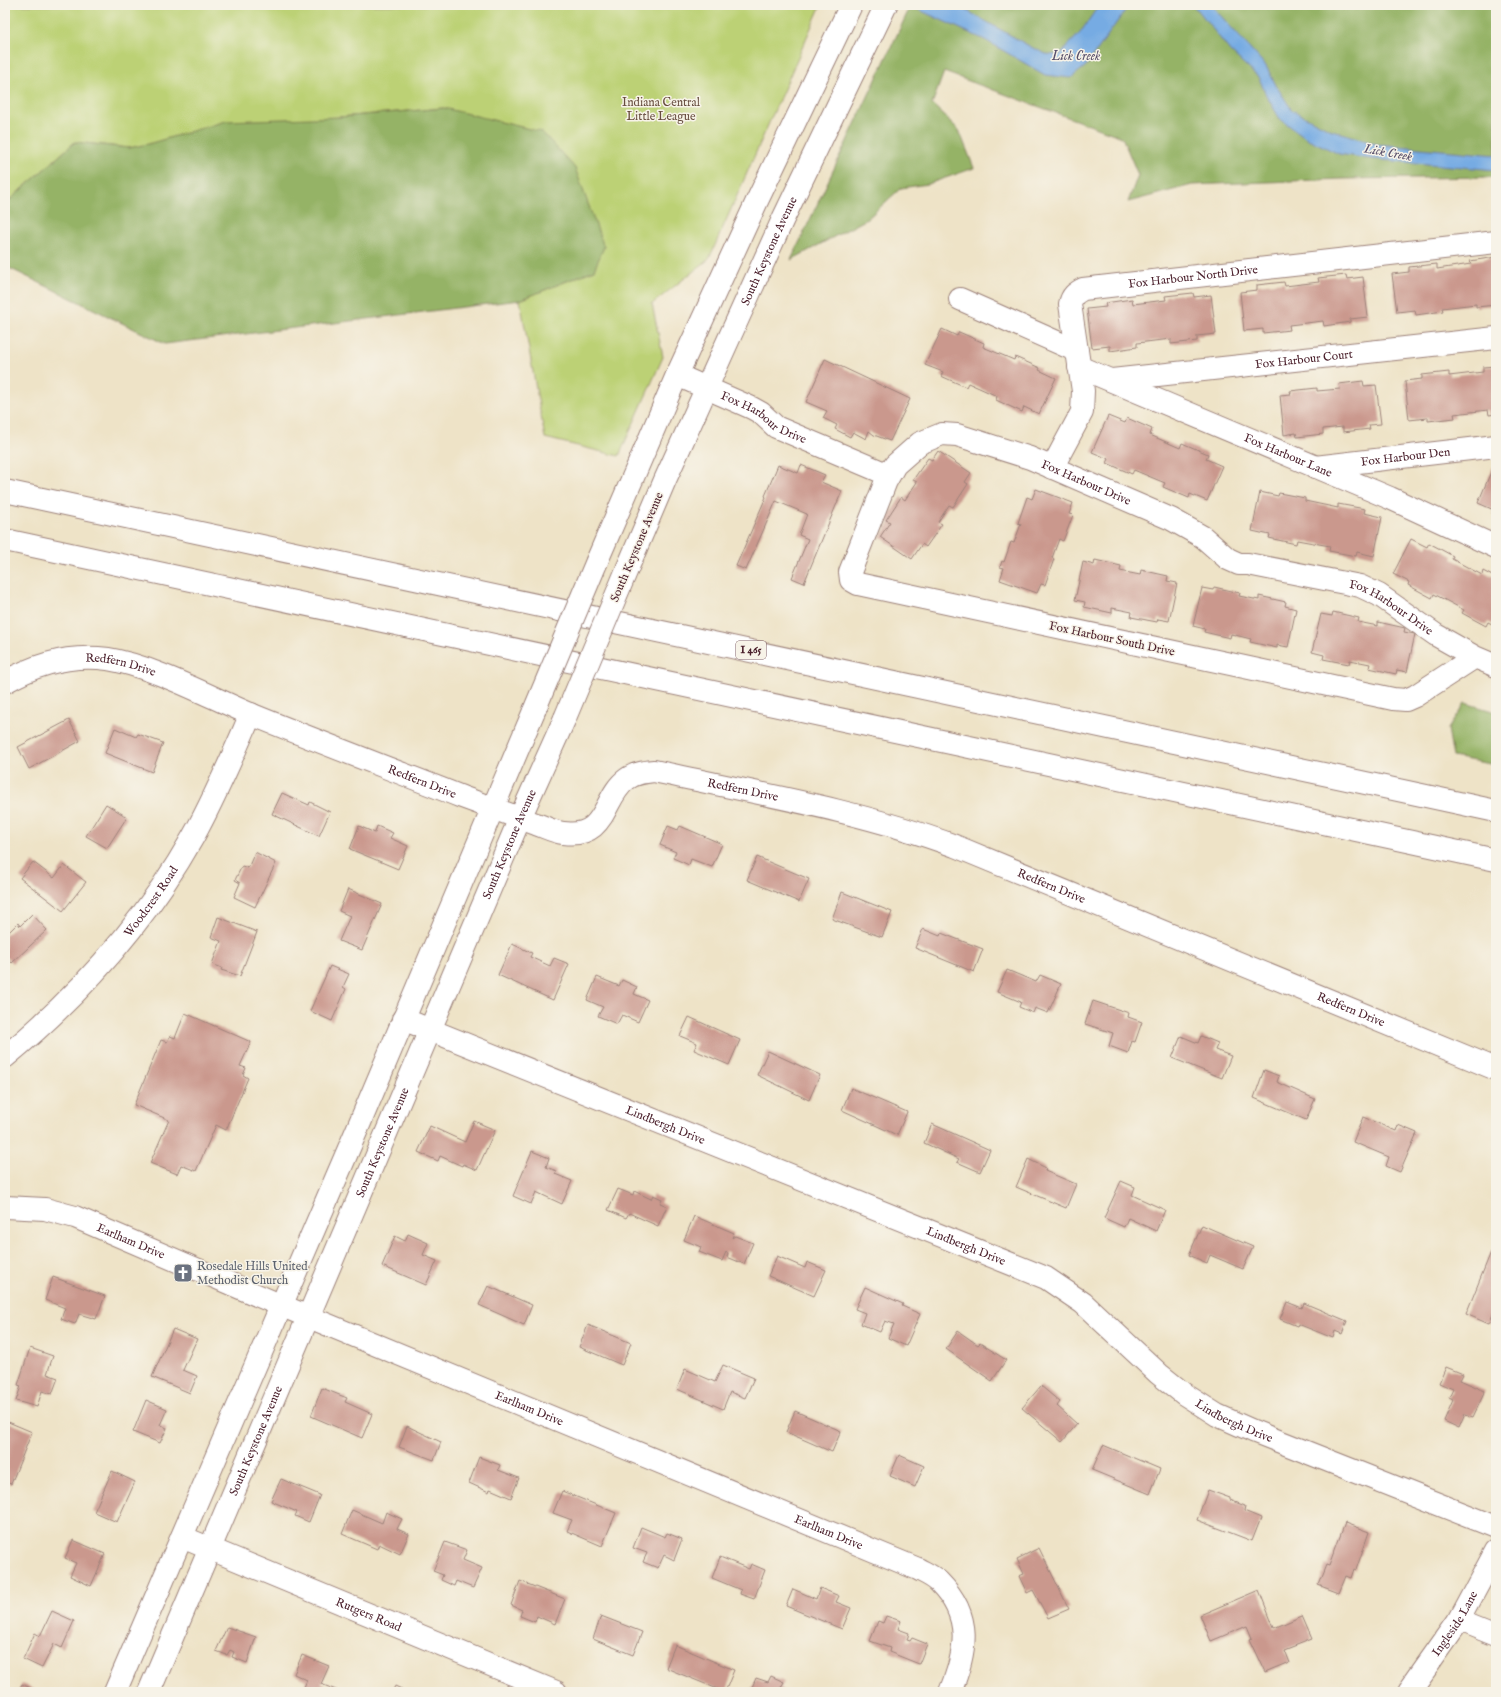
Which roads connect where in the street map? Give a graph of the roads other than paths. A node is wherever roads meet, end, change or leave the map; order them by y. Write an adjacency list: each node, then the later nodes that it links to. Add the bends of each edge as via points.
1 (851, 5): 7 (main road)
2 (886, 5): 9 (main road, South Keystone Avenue, via 783,219)
3 (1496, 242): 6 (main road, Fox Harbour North Drive, via 1083,289 1075,293 1070,304)
4 (960, 299): 6 (main road, Fox Harbour Lane)
5 (1496, 338): 8 (main road, Fox Harbour Court)
6 (1078, 359): 8 (main road, Fox Harbour Lane); 12 (main road, Fox Harbour North Drive, via 1084,391 1082,412)
7 (677, 375): 9 (main road, Fox Harbour Drive); 21 (main road, bridge)
8 (1111, 380): 11 (main road, Fox Harbour Lane)
9 (706, 388): 13 (main road, Fox Harbour Drive, via 761,413 776,427); 23 (main road, South Keystone Avenue, bridge)
10 (1496, 446): 11 (main road, Fox Harbour Den)
11 (1314, 467): 16 (main road, Fox Harbour Lane, via 1390,498)
12 (1052, 468): 13 (main road, Fox Harbour Drive, via 1030,458 956,435 942,434 928,438 916,446 902,457); 17 (main road, Fox Harbour Drive, via 1170,519 1203,537 1228,559 1238,564 1360,586 1379,595 1436,635)
13 (889, 474): 17 (main road, Fox Harbour South Drive, via 850,568 851,580 858,584 1393,699 1406,700 1415,696)
14 (5, 491): 22 (main road, I 465)
15 (5, 540): 24 (main road)
16 (1496, 547)
17 (1475, 657): 18 (main road, Fox Harbour Drive)
18 (1496, 666)
19 (5, 682): 20 (main road, Redfern Drive, via 31,668 58,660 108,660 144,669)
20 (251, 714): 21 (main road, Redfern Drive); 27 (main road, Woodcrest Road, via 193,838 138,920 68,1001)
21 (492, 808): 23 (main road, Redfern Drive); 25 (main road)
22 (1496, 810)
23 (520, 818): 26 (main road, South Keystone Avenue); 28 (main road, Redfern Drive, via 563,833 578,833 594,826 602,818 620,786 627,779 640,773 654,771 858,815 955,846)
24 (1496, 860)
25 (403, 1019): 26 (main road, Lindbergh Drive); 30 (main road)
26 (431, 1030): 31 (main road, South Keystone Avenue); 32 (main road, Lindbergh Drive, via 1046,1278 1083,1304 1159,1374 1203,1407 1253,1431)
27 (5, 1057)
28 (1496, 1069)
29 (5, 1207): 30 (main road, Earlham Drive, via 45,1209 75,1217)
30 (280, 1305): 31 (main road, Earlham Drive); 33 (main road)
31 (309, 1317): 34 (main road, South Keystone Avenue); 41 (main road, Earlham Drive, via 925,1573 938,1581 953,1598 964,1635 963,1658)
32 (1496, 1527)
33 (182, 1537): 34 (main road, Rutgers Road); 38 (main road)
34 (210, 1549): 39 (main road, South Keystone Avenue); 40 (main road, Rutgers Road)
35 (1496, 1552): 36 (main road, Ingleside Lane)
36 (1459, 1620): 37 (main road); 42 (main road, Ingleside Lane)
37 (1496, 1636)
38 (115, 1692)
39 (149, 1692)
40 (556, 1692)
41 (950, 1692)
42 (1408, 1692)

